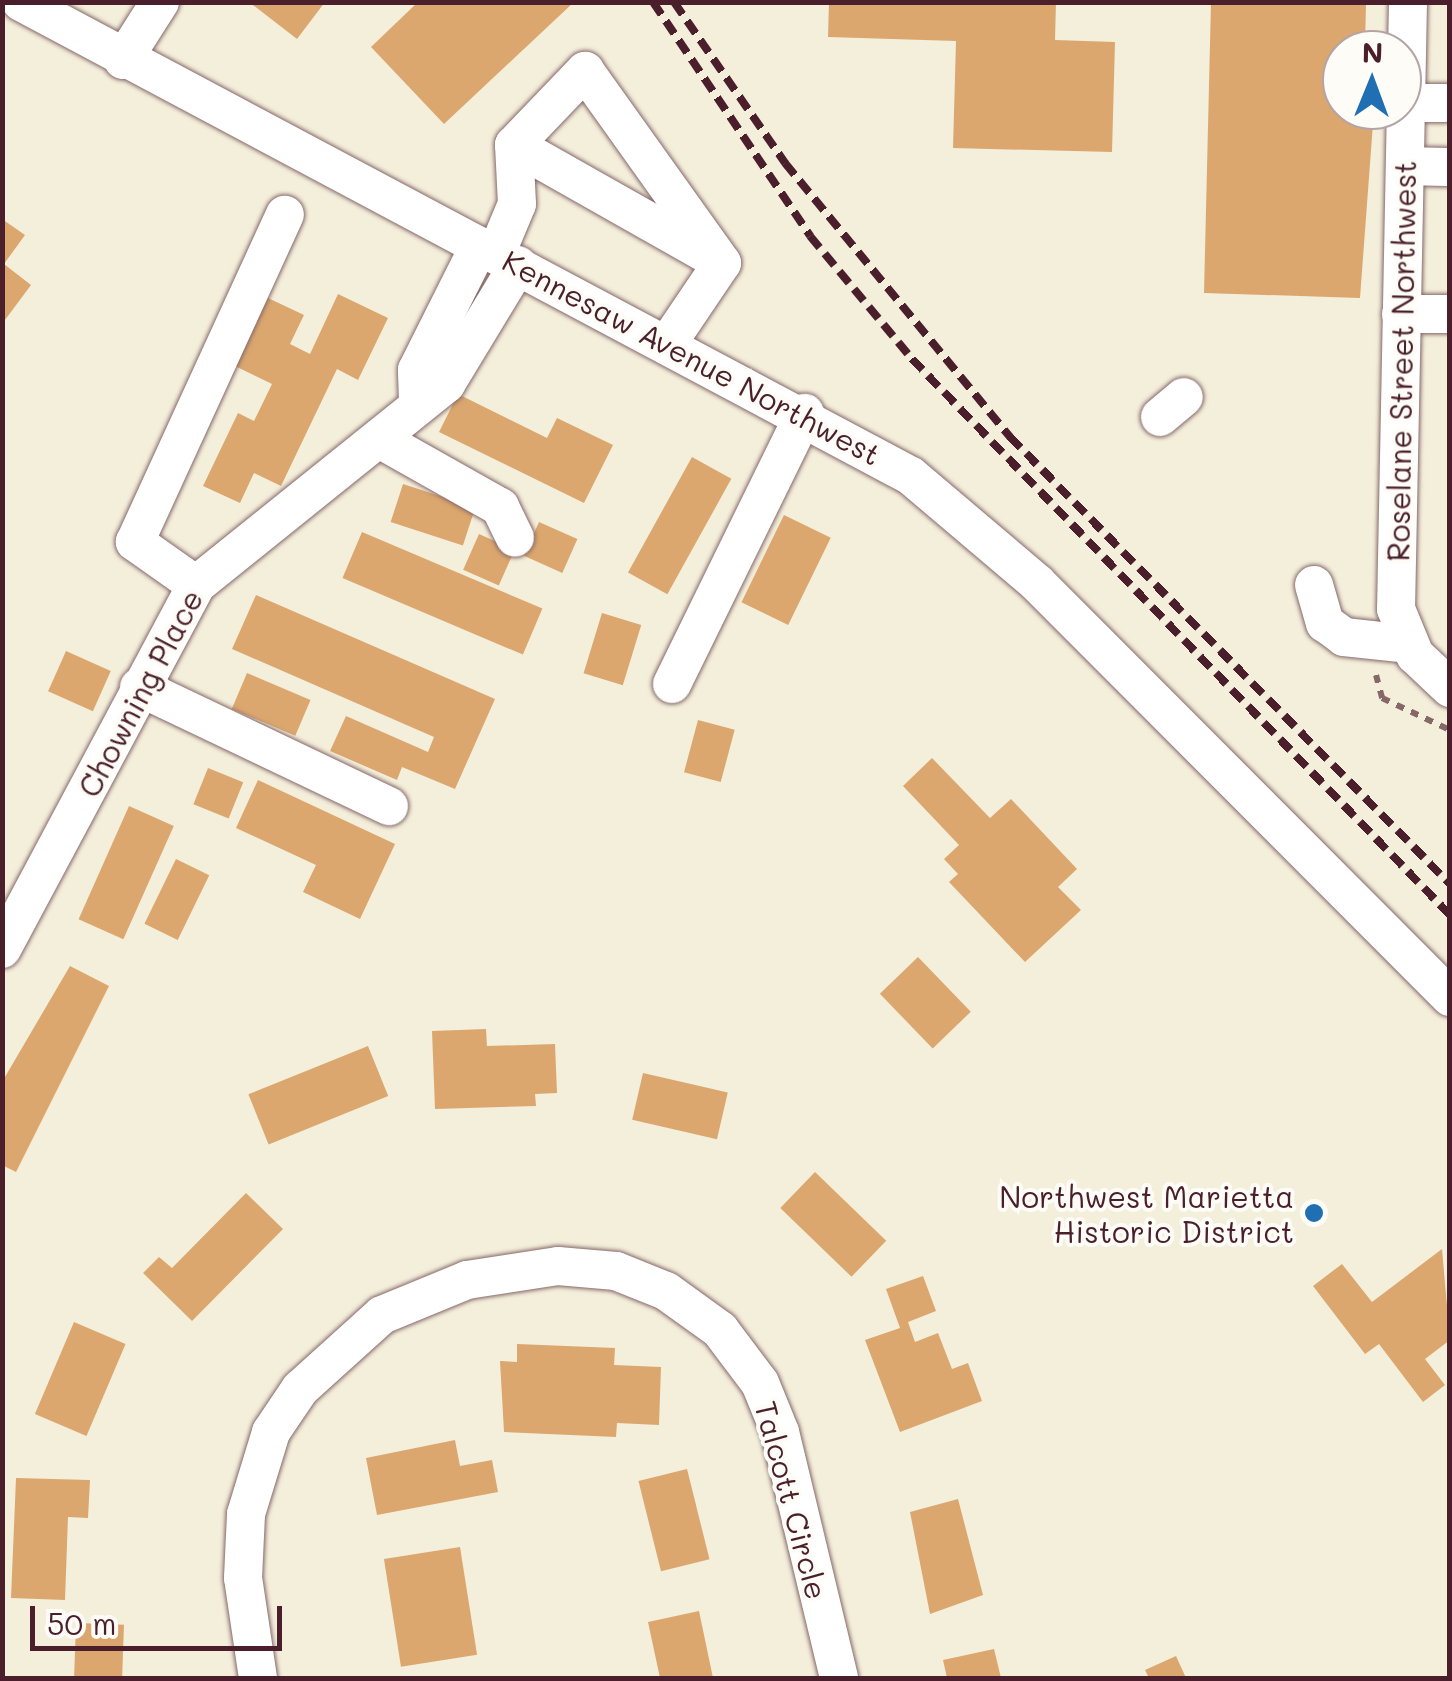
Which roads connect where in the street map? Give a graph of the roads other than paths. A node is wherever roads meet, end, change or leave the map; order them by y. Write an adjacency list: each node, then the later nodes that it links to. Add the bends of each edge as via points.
1 (22, 2): 5 (street, Kennesaw Avenue Northwest)
2 (160, 2): 5 (street)
3 (1408, 2): 4 (street, Roselane Street Northwest)
4 (1407, 30)
5 (123, 60): 13 (street, Kennesaw Avenue Northwest)
6 (1422, 102): 7 (street)
7 (1445, 103)
8 (1406, 130): 10 (street, Roselane Street Northwest)
9 (514, 145): 13 (street, Chowning Place, via 518,204); 14 (street); 14 (street, via 585,72)
10 (1405, 166): 11 (street); 15 (street, Roselane Street Northwest)
11 (1447, 167)
12 (285, 215): 21 (street, via 135,542)
13 (498, 255): 17 (street, Kennesaw Avenue Northwest); 19 (street, Chowning Place, via 446,384 418,401)
14 (722, 263): 17 (street)
15 (1401, 314): 16 (street); 23 (street, Roselane Street Northwest, via 1396,609)
16 (1450, 314)
17 (668, 342): 18 (street, Kennesaw Avenue Northwest)
18 (805, 412): 24 (street); 29 (street, Kennesaw Avenue Northwest, via 911,476 991,540)
19 (381, 440): 20 (street, via 500,506); 21 (street, Chowning Place, via 244,538)
20 (515, 538)
21 (196, 584): 25 (street, Chowning Place)
22 (1314, 585): 23 (street, via 1325,623 1344,638)
23 (1412, 650): 26 (street)
24 (672, 684)
25 (139, 687): 27 (street); 28 (street, Chowning Place)
26 (1450, 688)
27 (389, 806)
28 (2, 949)
29 (1450, 997)
30 (258, 1678): 31 (street, Talcott Circle, via 244,1593 246,1514 271,1432 300,1389 382,1315 468,1280 558,1266 616,1271 666,1291 720,1330 760,1383 780,1432)
31 (839, 1678)

